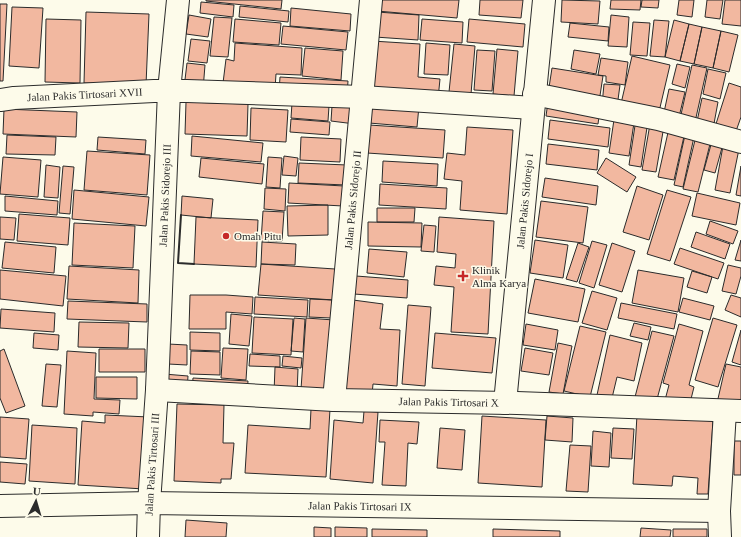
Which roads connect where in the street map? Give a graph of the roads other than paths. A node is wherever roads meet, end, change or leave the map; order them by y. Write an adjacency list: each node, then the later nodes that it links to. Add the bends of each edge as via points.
1 (177, 0): 4 (street, Jalan Pakis Sidorejo III)
2 (371, 0): 5 (street, Jalan Pakis Sidorejo II)
3 (544, 0): 7 (street, Jalan Pakis Sidorejo I)
4 (169, 91): 5 (street, Jalan Pakis Tirtosari XVII); 6 (street, Jalan Pakis Tirtosari XVII); 9 (street, Jalan Pakis Sidorejo III)
5 (362, 98): 7 (street, Jalan Pakis Tirtosari XVII); 10 (street, Jalan Pakis Sidorejo II)
6 (0, 100)
7 (534, 101): 8 (street, Jalan Pakis Tirtosari XVII, via 658,119); 11 (street, Jalan Pakis Sidorejo I)
8 (741, 142)
9 (157, 390): 10 (street, Jalan Pakis Tirtosari X); 13 (street, Jalan Pakis Tirtosari III)
10 (334, 400): 11 (street, Jalan Pakis Tirtosari X)
11 (505, 402): 12 (street, Jalan Pakis Tirtosari X)
12 (733, 411): 15 (street)
13 (149, 503): 14 (street, Jalan Pakis Tirtosari IX); 15 (street, Jalan Pakis Tirtosari IX); 16 (street, Jalan Pakis Tirtosari III)
14 (0, 506)
15 (719, 510): 17 (street)
16 (148, 537)
17 (720, 537)

